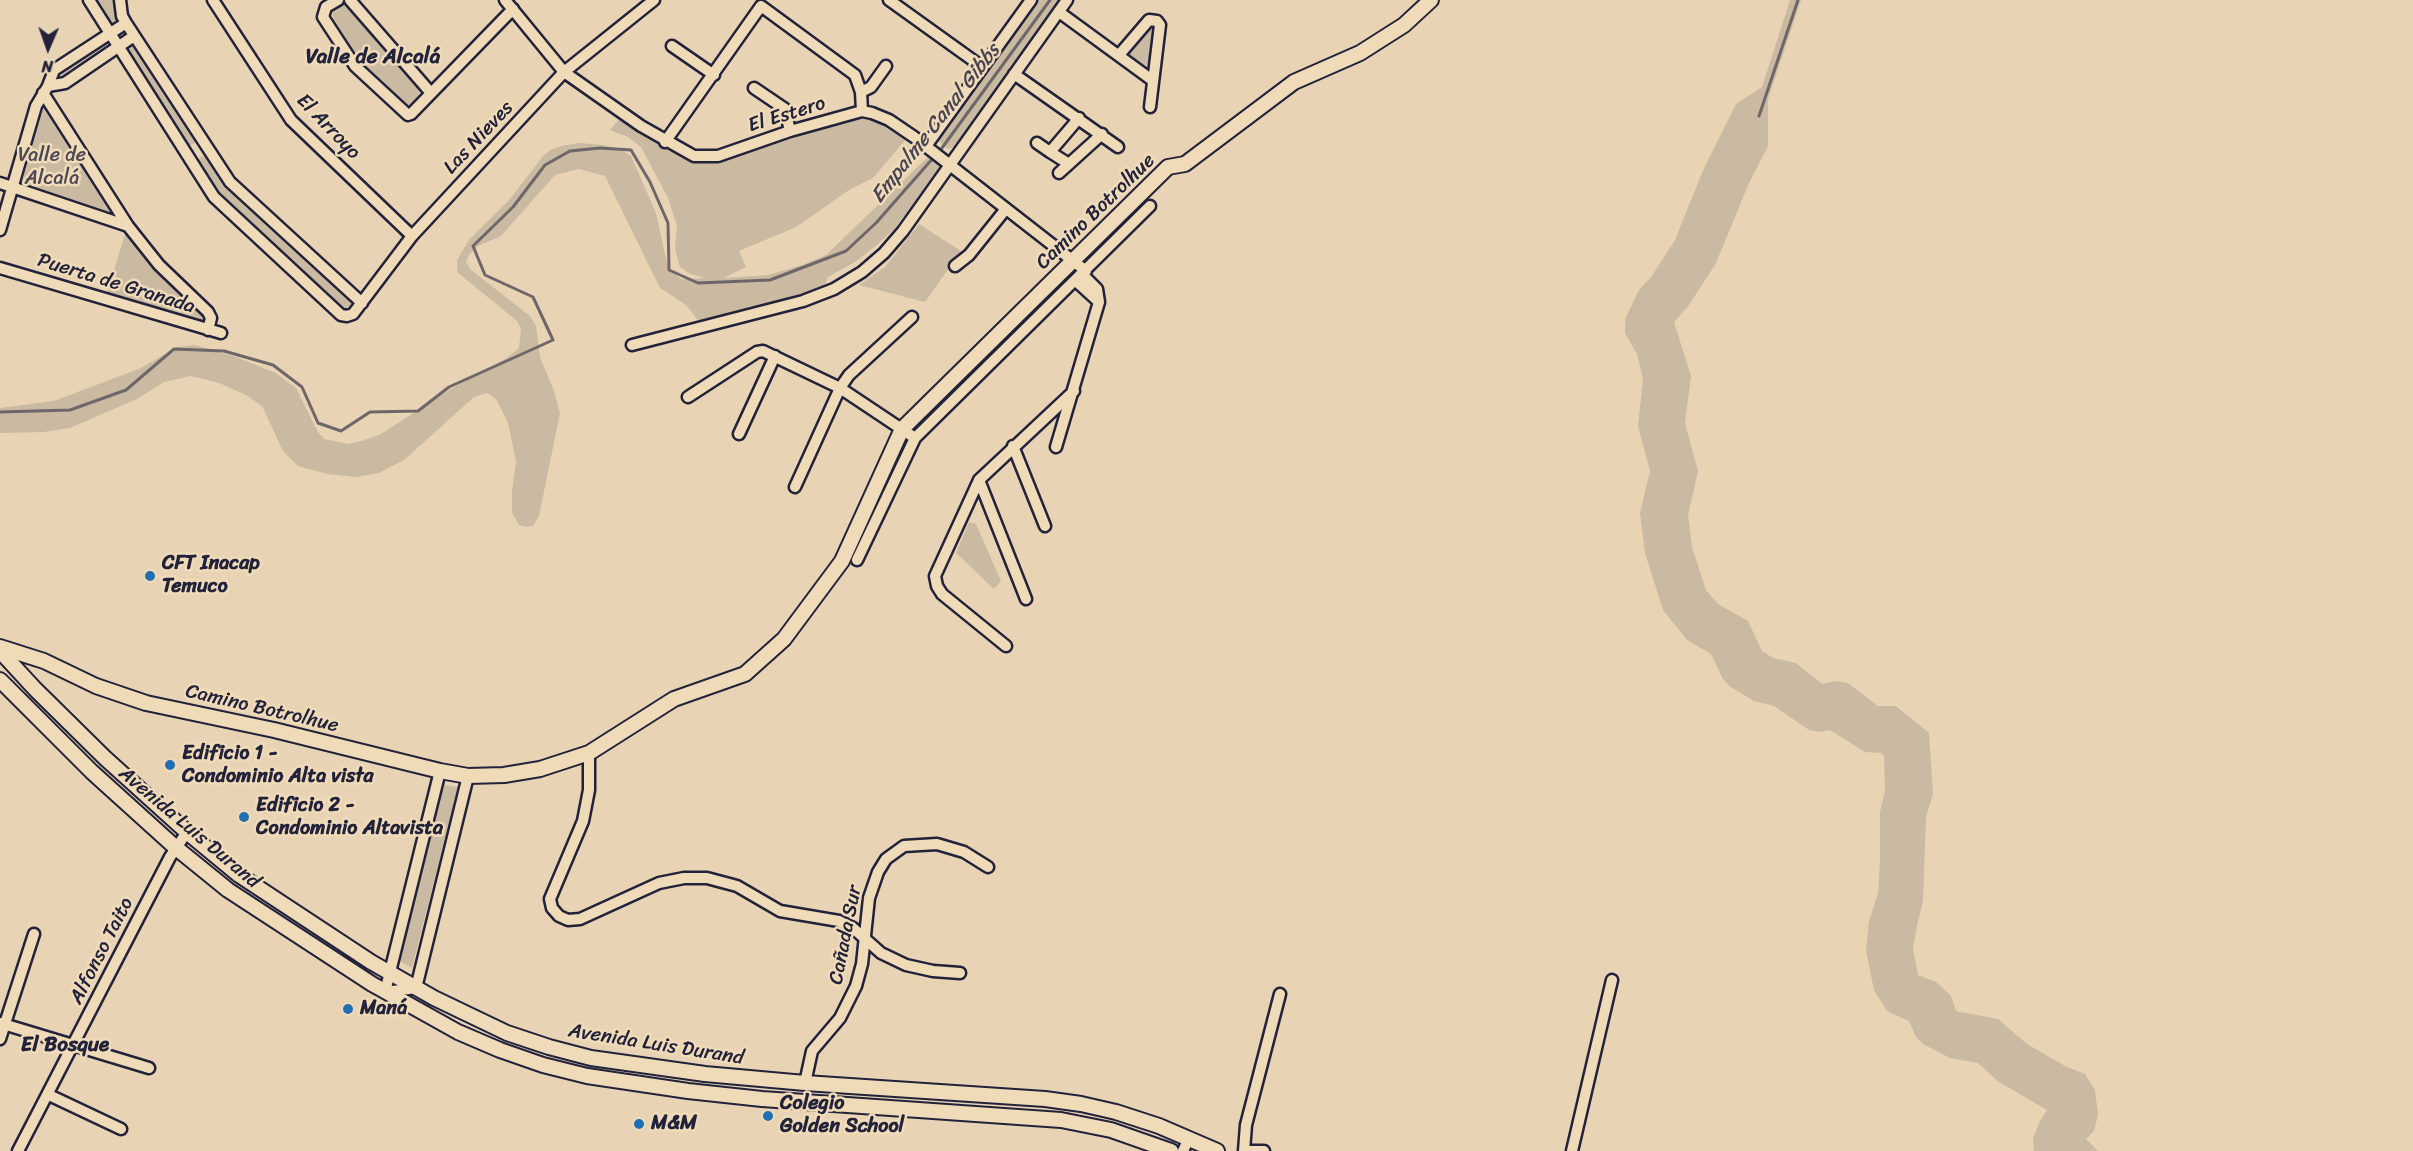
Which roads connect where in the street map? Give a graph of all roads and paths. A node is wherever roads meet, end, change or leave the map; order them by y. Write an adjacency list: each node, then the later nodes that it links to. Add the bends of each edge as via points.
1 (88, 0): 14 (street)
2 (120, 0): 13 (street)
3 (213, 0): 50 (street, El Arroyo, via 291,120)
4 (338, 0): 28 (street, via 326,7 323,16 355,66 408,115)
5 (351, 0): 28 (street)
6 (654, 0): 21 (street, Las Nieves)
7 (889, 0): 20 (street)
8 (1031, 0): 20 (street)
9 (1067, 0): 12 (street)
10 (1431, 0): 51 (street, Camino Botrolhue, via 1395,31 1360,53 1294,82 1185,164 1168,167)
11 (511, 3): 21 (street, El Estero); 28 (street)
12 (1059, 12): 18 (street); 22 (street)
13 (126, 23): 14 (street); 15 (street)
14 (110, 34): 17 (street); 26 (street, via 54,70)
15 (134, 36): 17 (street); 36 (street)
16 (672, 46): 23 (street)
17 (118, 47): 26 (street, via 65,83); 40 (street)
18 (1119, 55): 24 (street); 24 (street, via 1149,20 1157,21 1160,25)
19 (886, 66): 27 (street, via 871,87)
20 (981, 66): 38 (street)
21 (564, 72): 34 (street, El Estero); 50 (street, Las Nieves)
22 (1014, 74): 31 (street); 41 (street)
23 (714, 75): 27 (street, via 761,6 855,75); 34 (street)
24 (1152, 80): 29 (street)
25 (754, 88): 32 (street, via 785,109)
26 (45, 90): 45 (street, via 36,106); 48 (street)
27 (861, 92): 30 (street)
28 (431, 93)
29 (1150, 107)
30 (862, 111): 32 (street, El Estero); 38 (street, via 889,120)
31 (1079, 118): 33 (street); 39 (street)
32 (790, 131): 34 (street, El Estero, via 706,158)
33 (1102, 134): 37 (street); 42 (street)
34 (666, 142)
35 (1036, 143): 39 (street)
36 (205, 145): 40 (street); 56 (street, via 230,182)
37 (1118, 147)
38 (928, 148): 41 (street)
39 (1050, 152): 42 (street)
40 (188, 156): 56 (street, Las Nieves, via 214,197 341,315 353,314)
41 (947, 163): 47 (street); 60 (street, via 894,242 849,282 803,302)
42 (1070, 164): 43 (street)
43 (1059, 173)
44 (0, 183): 45 (street)
45 (12, 187): 48 (street); 49 (street)
46 (1150, 206): 54 (street, Camino Botrolhue)
47 (1005, 210): 51 (street); 52 (street, via 969,255)
48 (128, 226): 58 (street, via 159,265 208,312)
49 (0, 230)
50 (412, 236): 56 (street, Las Nieves)
51 (1073, 260): 54 (street); 65 (street, Camino Botrolhue)
52 (955, 266)
53 (0, 268): 58 (street, Puerta de Granada)
54 (1081, 275): 55 (street); 55 (street, via 1097,289); 67 (street, Camino Botrolhue)
55 (1099, 302): 63 (street)
56 (362, 303)
57 (912, 317): 62 (street)
58 (208, 330): 59 (street, Puerta de Granada)
59 (221, 333)
60 (632, 345)
61 (775, 356): 62 (street); 64 (street, via 757,352); 66 (street)
62 (840, 388): 65 (street); 71 (street)
63 (1074, 391): 68 (street); 69 (street)
64 (688, 397)
65 (902, 429): 67 (street); 78 (street, Camino Botrolhue, via 842,561 784,639 745,674 674,699)
66 (739, 434)
67 (915, 438): 73 (street, Camino Botrolhue)
68 (1013, 446): 70 (street); 72 (street)
69 (1056, 447)
70 (979, 480): 74 (street); 75 (street, via 935,581 942,594)
71 (795, 487)
72 (1045, 526)
73 (857, 560)
74 (1026, 599)
75 (1006, 646)
76 (0, 649): 79 (street, Camino Botrolhue, via 44,661 96,686 146,703); 81 (street, Avenida Luis Durand, via 105,758)
77 (0, 680): 82 (street, Avenida Luis Durand, via 92,772)
78 (589, 753): 80 (street, Camino Botrolhue, via 540,769); 85 (street, via 589,790 583,821 550,899 559,916 579,919 659,883 707,878 737,886 780,911 839,921)
79 (440, 771): 80 (street, Camino Botrolhue); 86 (street)
80 (468, 776): 89 (street)
81 (187, 832): 82 (street, Alfonso Taito); 86 (street, Avenida Luis Durand, via 265,893)
82 (175, 847): 90 (street, Avenida Luis Durand, via 254,909); 94 (street, Alfonso Taito)
83 (988, 867): 85 (street, Cañada Sur, via 948,846 915,844 897,849 878,872 869,898)
84 (34, 934): 92 (street)
85 (863, 938): 87 (street, via 881,953 906,965); 96 (street, Cañada Sur, via 862,964 853,996 812,1051)
86 (390, 973): 89 (street, Avenida Luis Durand); 90 (street)
87 (960, 973)
88 (1612, 980): 106 (street)
89 (416, 988): 90 (street); 96 (street, Avenida Luis Durand, via 507,1033 570,1053 659,1068)
90 (385, 992): 101 (street, Avenida Luis Durand, via 500,1050 587,1076 762,1099 1061,1120 1111,1130)
91 (1280, 994): 103 (street, via 1246,1125)
92 (3, 1023): 93 (street); 94 (street)
93 (0, 1039)
94 (74, 1044): 95 (street); 97 (street, Alfonso Taito)
95 (149, 1068)
96 (806, 1083): 99 (street, Avenida Luis Durand, via 1063,1101 1116,1112)
97 (49, 1095): 98 (street); 100 (street, Alfonso Taito)
98 (121, 1129)
99 (1186, 1144): 102 (street, Avenida Luis Durand)
100 (18, 1151)
101 (1171, 1151)
102 (1217, 1151)
103 (1244, 1151)
104 (1249, 1151): 105 (street)
105 (1264, 1151)
106 (1572, 1151)

